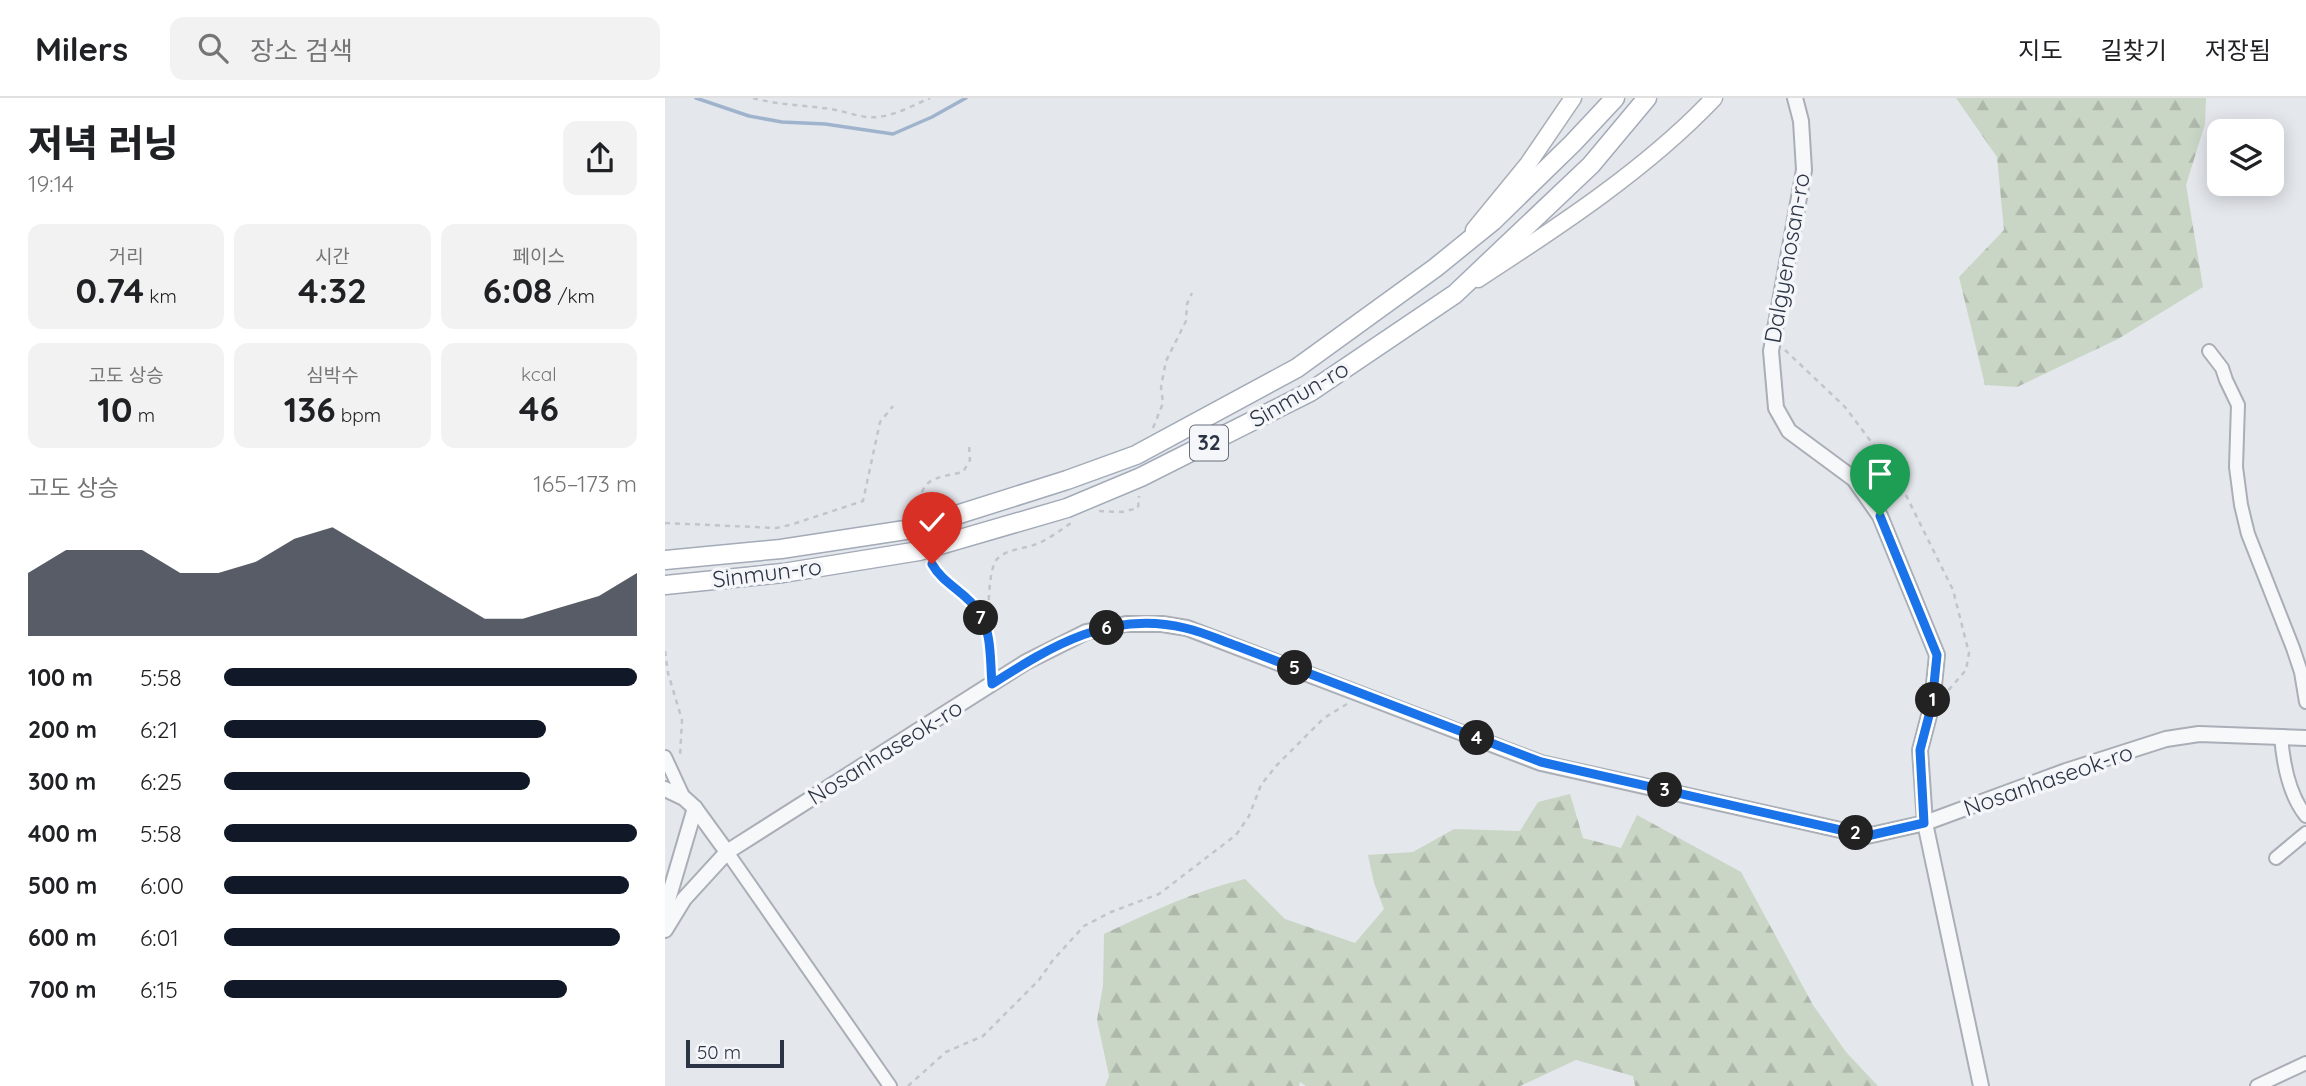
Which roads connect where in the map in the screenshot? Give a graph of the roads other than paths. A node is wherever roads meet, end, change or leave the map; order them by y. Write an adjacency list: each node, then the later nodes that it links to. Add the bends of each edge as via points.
1 (1573, 98): 6 (main road, via 1528,164)
2 (1615, 98): 6 (main road, Sinmun-ro / 32, via 1493,220)
3 (1647, 98): 7 (main road, Sinmun-ro / 32, via 1591,165)
4 (1714, 98): 7 (main road, via 1650,157)
5 (1795, 98): 18 (street, Dalgyenosan-ro, via 1804,170 1771,351 1776,408 1789,431 1854,479 1880,516 1937,655 1932,704 1920,750)
6 (1458, 248): 9 (main road, Sinmun-ro / 32, via 1297,368 1136,455 912,529)
7 (1455, 294): 10 (main road, Sinmun-ro / 32, via 1310,392 1141,477 1067,508 919,551 783,573)
8 (2210, 351): 11 (street, via 2238,405 2236,467 2243,514 2293,648)
9 (666, 560)
10 (667, 584)
11 (2306, 702)
12 (2281, 736): 13 (street, Nosanhaseok-ro); 17 (street, via 2297,804); 18 (street, Nosanhaseok-ro, via 2199,734 2166,739)
13 (2306, 738)
14 (665, 757): 16 (street)
15 (665, 789): 16 (street)
16 (690, 803): 20 (street); 22 (street)
17 (2306, 816)
18 (1924, 823): 20 (street, Nosanhaseok-ro, via 1867,836 1541,762 1187,628 1126,624 1086,632 1026,662); 26 (street, Dalgyenosan-ro)
19 (2306, 833): 21 (street)
20 (727, 852): 23 (street, Nosanhaseok-ro, via 684,899); 25 (street)
21 (2276, 858)
22 (665, 909)
23 (665, 930)
24 (2306, 1063): 27 (street)
25 (890, 1086)
26 (1981, 1086)
27 (2257, 1086)

